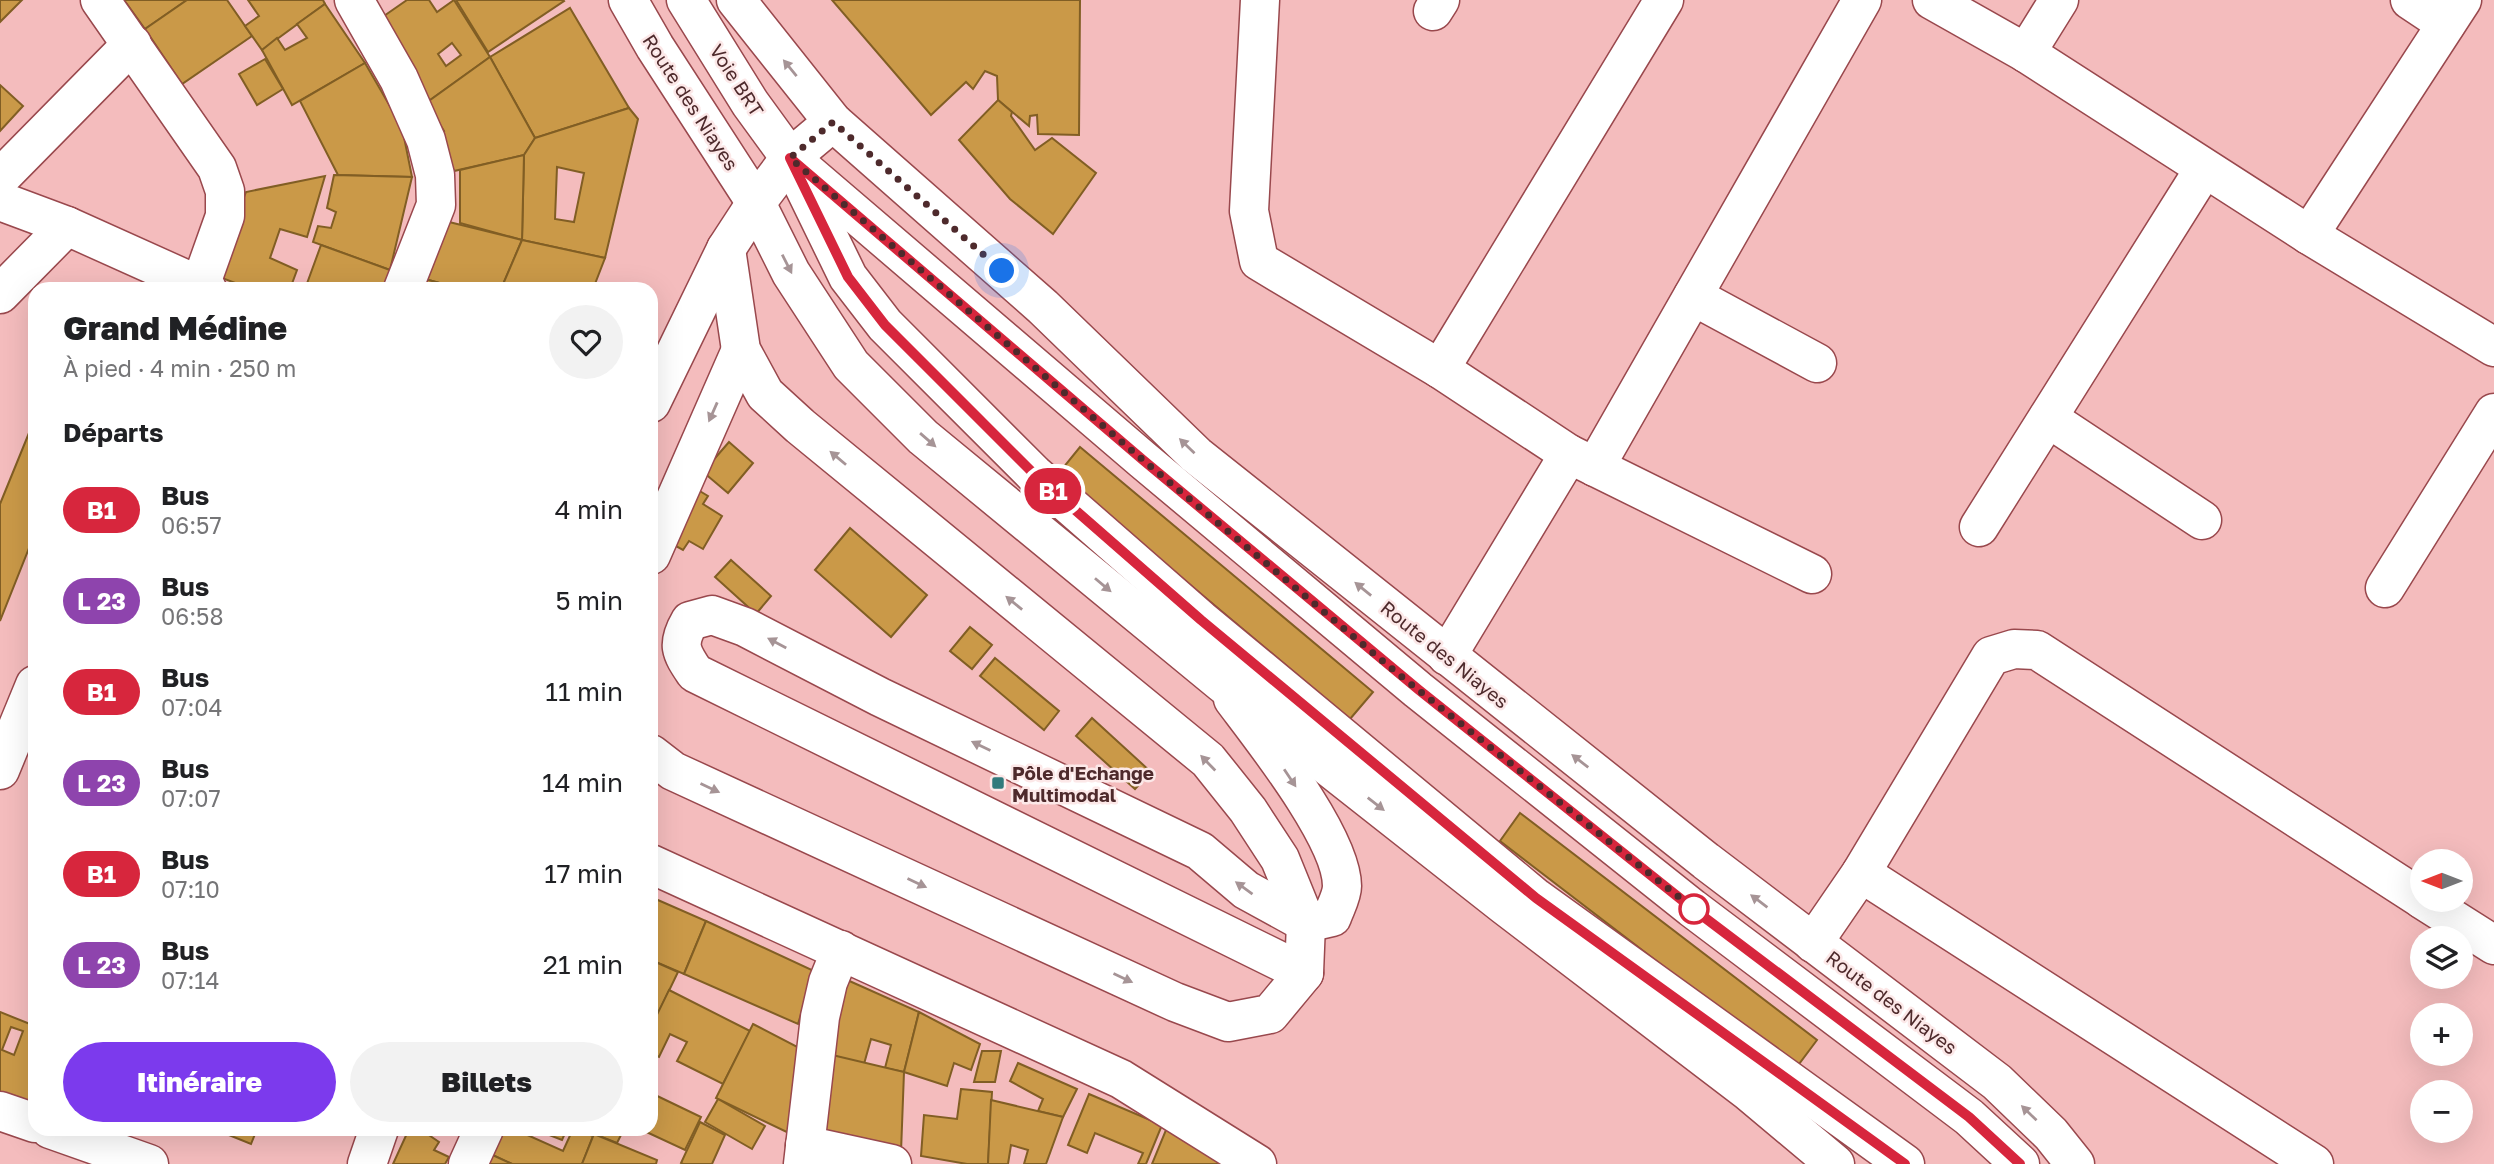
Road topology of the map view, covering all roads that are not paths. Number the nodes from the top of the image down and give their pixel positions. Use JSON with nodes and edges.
{"nodes":[{"id":1,"x":100,"y":0,"type":"edge"},
{"id":2,"x":355,"y":0,"type":"edge"},
{"id":3,"x":628,"y":0,"type":"edge"},
{"id":4,"x":686,"y":0,"type":"edge"},
{"id":5,"x":736,"y":0,"type":"edge"},
{"id":6,"x":1260,"y":0,"type":"edge"},
{"id":7,"x":1664,"y":0,"type":"edge"},
{"id":8,"x":1862,"y":0,"type":"edge"},
{"id":9,"x":2059,"y":0,"type":"edge"},
{"id":10,"x":2410,"y":0,"type":"edge"},
{"id":11,"x":1944,"y":3,"type":"edge"},
{"id":12,"x":2454,"y":12,"type":"edge"},
{"id":13,"x":132,"y":44,"type":"junction"},
{"id":14,"x":2026,"y":53,"type":"junction"},
{"id":15,"x":833,"y":122,"type":"junction"},
{"id":16,"x":790,"y":158,"type":"junction"},
{"id":17,"x":2204,"y":169,"type":"junction"},
{"id":18,"x":0,"y":178,"type":"edge"},
{"id":19,"x":0,"y":201,"type":"edge"},
{"id":20,"x":756,"y":203,"type":"junction"},
{"id":21,"x":67,"y":226,"type":"junction"},
{"id":22,"x":2309,"y":235,"type":"junction"},
{"id":23,"x":726,"y":249,"type":"junction"},
{"id":24,"x":189,"y":282,"type":"edge"},
{"id":25,"x":204,"y":282,"type":"edge"},
{"id":26,"x":406,"y":282,"type":"edge"},
{"id":27,"x":0,"y":294,"type":"edge"},
{"id":28,"x":1693,"y":296,"type":"junction"},
{"id":29,"x":2492,"y":342,"type":"edge"},
{"id":30,"x":741,"y":350,"type":"junction"},
{"id":31,"x":1817,"y":363,"type":"dead end"},
{"id":32,"x":1440,"y":369,"type":"junction"},
{"id":33,"x":658,"y":389,"type":"edge"},
{"id":34,"x":2494,"y":413,"type":"edge"},
{"id":35,"x":2048,"y":418,"type":"junction"},
{"id":36,"x":1582,"y":461,"type":"junction"},
{"id":37,"x":2203,"y":520,"type":"dead end"},
{"id":38,"x":1979,"y":527,"type":"dead end"},
{"id":39,"x":658,"y":539,"type":"edge"},
{"id":40,"x":1812,"y":574,"type":"dead end"},
{"id":41,"x":2385,"y":588,"type":"dead end"},
{"id":42,"x":1447,"y":656,"type":"junction"},
{"id":43,"x":1222,"y":683,"type":"junction"},
{"id":44,"x":28,"y":702,"type":"edge"},
{"id":45,"x":658,"y":759,"type":"edge"},
{"id":46,"x":0,"y":770,"type":"edge"},
{"id":47,"x":658,"y":867,"type":"edge"},
{"id":48,"x":1861,"y":873,"type":"junction"},
{"id":49,"x":2410,"y":891,"type":"edge"},
{"id":50,"x":2442,"y":912,"type":"edge"},
{"id":51,"x":1306,"y":923,"type":"junction"},
{"id":52,"x":1813,"y":943,"type":"junction"},
{"id":53,"x":2494,"y":946,"type":"edge"},
{"id":54,"x":841,"y":950,"type":"junction"},
{"id":55,"x":1304,"y":973,"type":"junction"},
{"id":56,"x":0,"y":1111,"type":"edge"},
{"id":57,"x":28,"y":1120,"type":"edge"},
{"id":58,"x":74,"y":1136,"type":"edge"},
{"id":59,"x":377,"y":1136,"type":"edge"},
{"id":60,"x":481,"y":1136,"type":"edge"},
{"id":61,"x":804,"y":1154,"type":"edge"},
{"id":62,"x":149,"y":1164,"type":"edge"},
{"id":63,"x":367,"y":1164,"type":"edge"},
{"id":64,"x":468,"y":1164,"type":"edge"},
{"id":65,"x":892,"y":1164,"type":"edge"},
{"id":66,"x":1257,"y":1164,"type":"edge"},
{"id":67,"x":1835,"y":1164,"type":"edge"},
{"id":68,"x":1905,"y":1164,"type":"edge"},
{"id":69,"x":2020,"y":1164,"type":"edge"},
{"id":70,"x":2075,"y":1164,"type":"edge"},
{"id":71,"x":2314,"y":1164,"type":"edge"}],
"edges":[{"from":1,"to":13,"type":"street"},
{"from":2,"to":26,"type":"street"},
{"from":3,"to":20,"type":"street","name":"Route des Niayes"},
{"from":4,"to":16,"type":"street","name":"Voie BRT"},
{"from":15,"to":5,"type":"street","name":"Route des Niayes","one_way":true},
{"from":6,"to":32,"type":"street"},
{"from":7,"to":32,"type":"street"},
{"from":8,"to":28,"type":"street"},
{"from":9,"to":14,"type":"street"},
{"from":10,"to":12,"type":"street"},
{"from":11,"to":14,"type":"street"},
{"from":12,"to":22,"type":"street"},
{"from":13,"to":18,"type":"street"},
{"from":13,"to":25,"type":"street"},
{"from":14,"to":17,"type":"street"},
{"from":15,"to":16,"type":"street"},
{"from":42,"to":15,"type":"street","name":"Route des Niayes","one_way":true},
{"from":16,"to":20,"type":"street"},
{"from":16,"to":68,"type":"street","name":"Voie BRT"},
{"from":16,"to":69,"type":"street","name":"Voie BRT"},
{"from":17,"to":22,"type":"street"},
{"from":17,"to":35,"type":"street"},
{"from":19,"to":21,"type":"street"},
{"from":20,"to":23,"type":"street"},
{"from":20,"to":43,"type":"street","name":"Route des Niayes","one_way":true},
{"from":21,"to":24,"type":"street"},
{"from":21,"to":27,"type":"street"},
{"from":22,"to":29,"type":"street"},
{"from":23,"to":30,"type":"street"},
{"from":23,"to":33,"type":"street"},
{"from":28,"to":31,"type":"street"},
{"from":28,"to":36,"type":"street"},
{"from":30,"to":39,"type":"street","one_way":true},
{"from":51,"to":30,"type":"street","one_way":true},
{"from":32,"to":36,"type":"street"},
{"from":34,"to":41,"type":"street"},
{"from":35,"to":37,"type":"street"},
{"from":35,"to":38,"type":"street"},
{"from":36,"to":40,"type":"street"},
{"from":36,"to":42,"type":"street"},
{"from":52,"to":42,"type":"street","name":"Route des Niayes","one_way":true},
{"from":43,"to":51,"type":"street","one_way":true},
{"from":43,"to":67,"type":"street","name":"Route des Niayes","one_way":true},
{"from":44,"to":46,"type":"street"},
{"from":45,"to":55,"type":"street","one_way":true},
{"from":47,"to":54,"type":"street"},
{"from":48,"to":49,"type":"street"},
{"from":48,"to":52,"type":"street"},
{"from":48,"to":71,"type":"street"},
{"from":50,"to":53,"type":"street"},
{"from":51,"to":55,"type":"street"},
{"from":51,"to":55,"type":"street","one_way":true},
{"from":70,"to":52,"type":"street","name":"Route des Niayes","one_way":true},
{"from":54,"to":61,"type":"street"},
{"from":54,"to":66,"type":"street"},
{"from":56,"to":57,"type":"street"},
{"from":58,"to":62,"type":"street"},
{"from":59,"to":63,"type":"street"},
{"from":60,"to":64,"type":"street"},
{"from":61,"to":65,"type":"street"}]}
